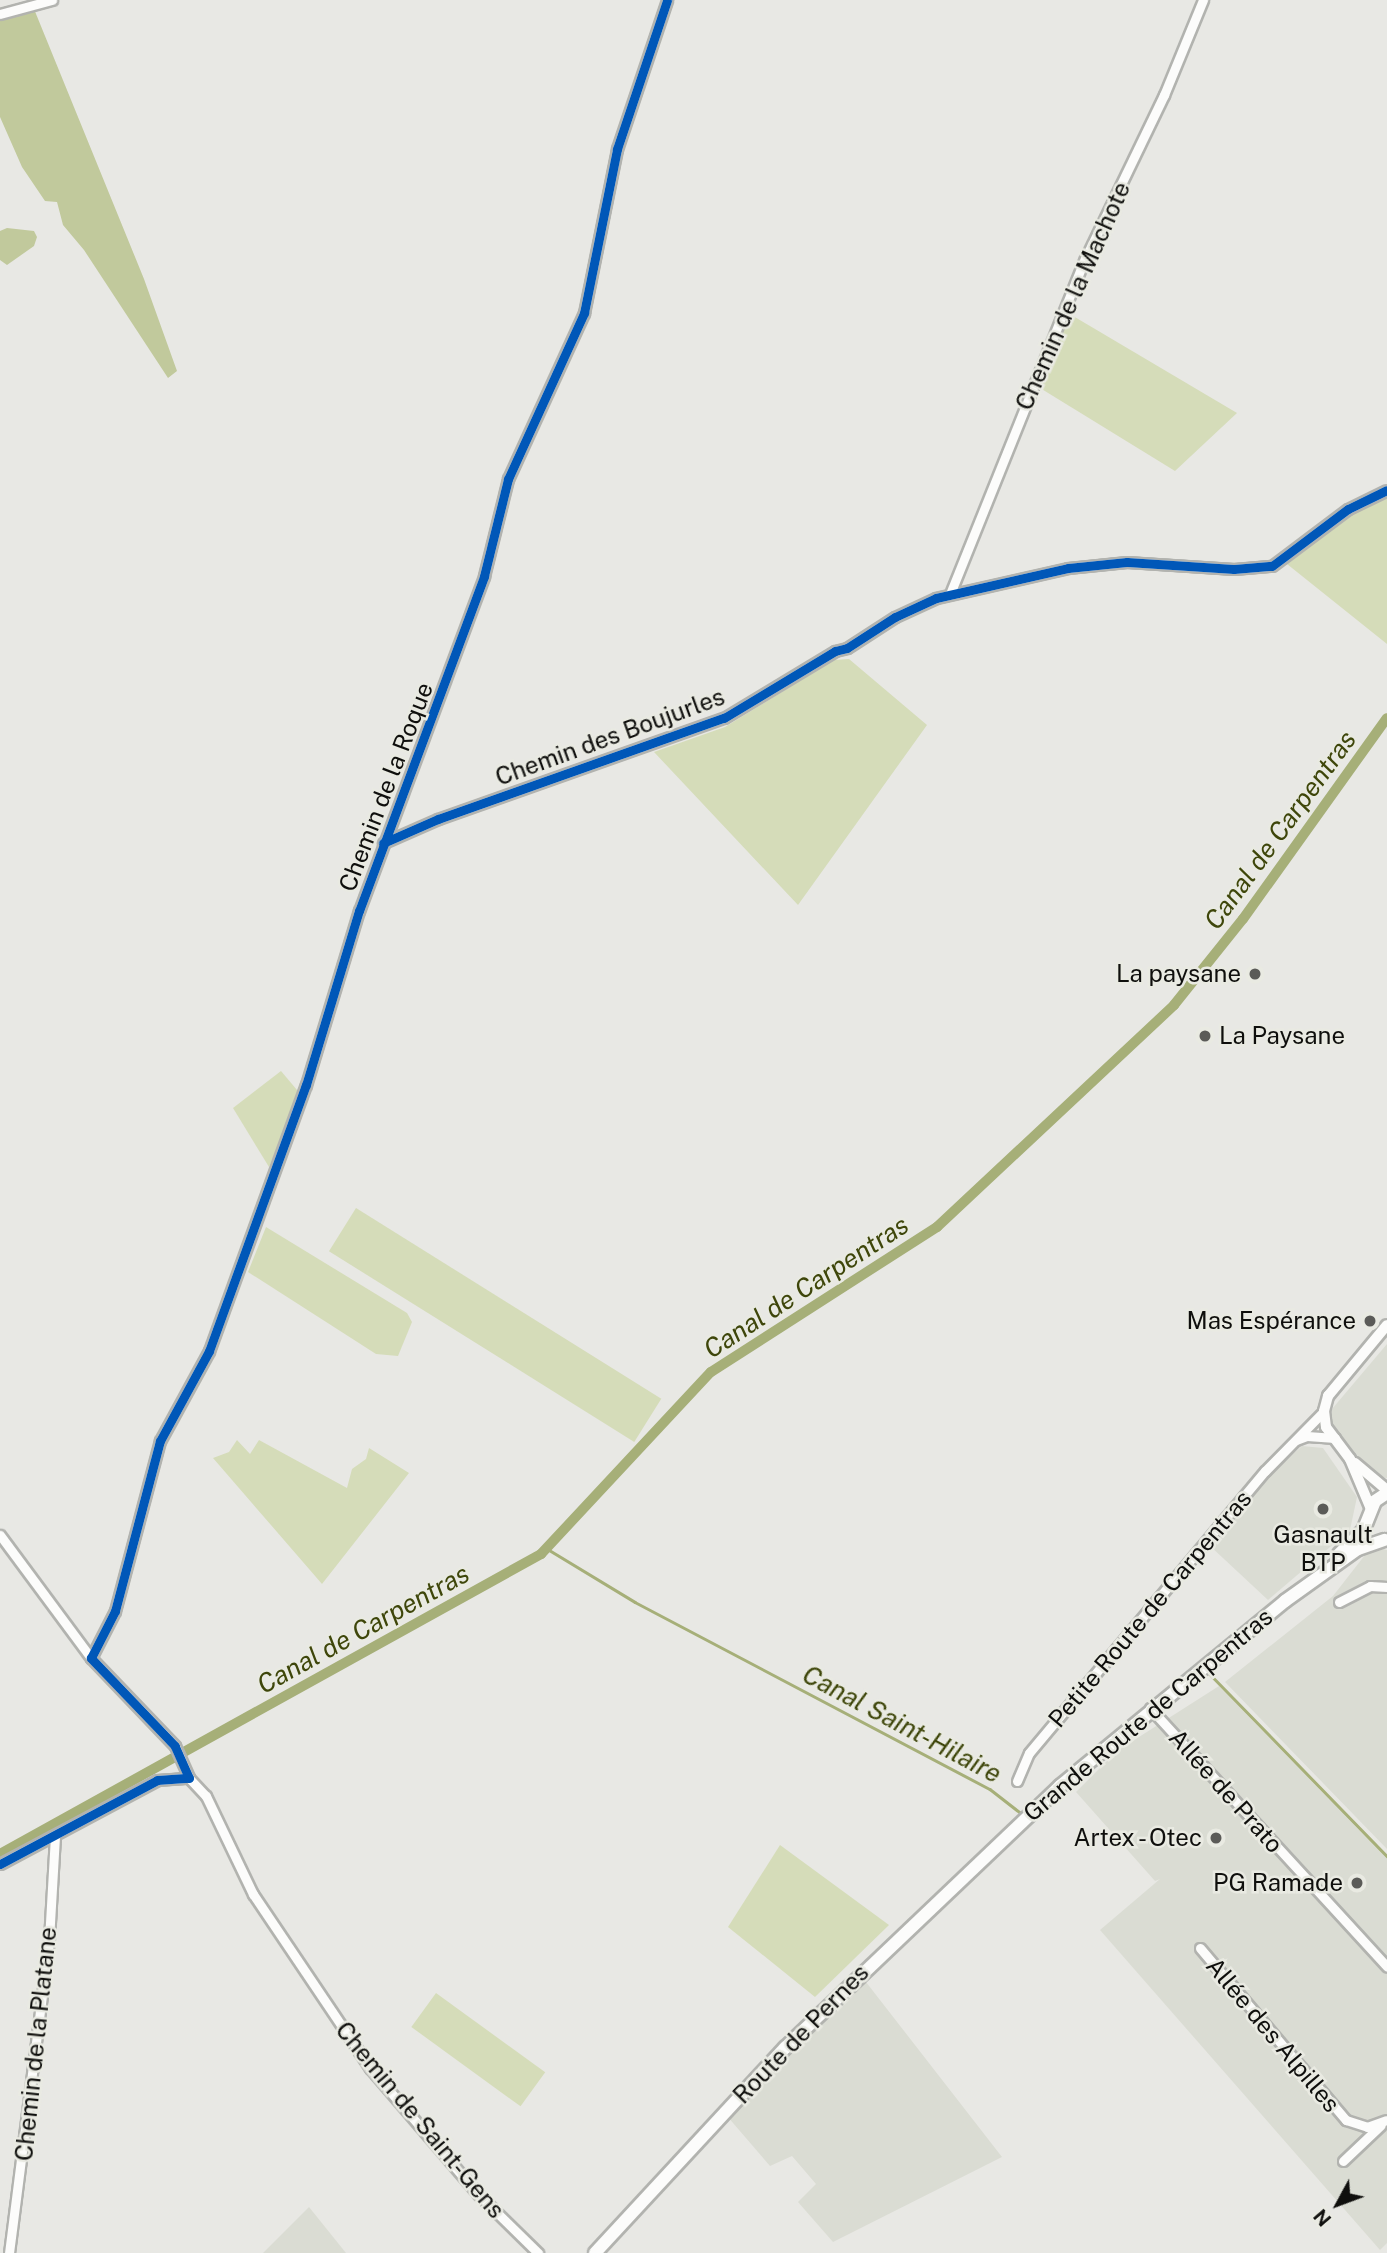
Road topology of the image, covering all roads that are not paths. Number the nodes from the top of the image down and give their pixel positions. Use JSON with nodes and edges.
{"nodes":[{"id":1,"x":52,"y":0,"type":"edge"},
{"id":2,"x":667,"y":0,"type":"edge"},
{"id":3,"x":1203,"y":0,"type":"edge"},
{"id":4,"x":0,"y":14,"type":"edge"},
{"id":5,"x":1387,"y":490,"type":"edge"},
{"id":6,"x":950,"y":594,"type":"junction"},
{"id":7,"x":383,"y":843,"type":"junction"},
{"id":8,"x":1385,"y":1331,"type":"edge"},
{"id":9,"x":1324,"y":1410,"type":"junction"},
{"id":10,"x":1335,"y":1438,"type":"junction"},
{"id":11,"x":1291,"y":1442,"type":"junction"},
{"id":12,"x":1350,"y":1459,"type":"junction"},
{"id":13,"x":1387,"y":1492,"type":"edge"},
{"id":14,"x":1371,"y":1514,"type":"junction"},
{"id":15,"x":0,"y":1535,"type":"edge"},
{"id":16,"x":1385,"y":1540,"type":"edge"},
{"id":17,"x":1387,"y":1587,"type":"edge"},
{"id":18,"x":1285,"y":1601,"type":"junction"},
{"id":19,"x":1339,"y":1602,"type":"dead end"},
{"id":20,"x":91,"y":1658,"type":"junction"},
{"id":21,"x":1150,"y":1708,"type":"junction"},
{"id":22,"x":189,"y":1778,"type":"junction"},
{"id":23,"x":1017,"y":1781,"type":"dead end"},
{"id":24,"x":1012,"y":1829,"type":"joint"},
{"id":25,"x":55,"y":1835,"type":"junction"},
{"id":26,"x":0,"y":1864,"type":"edge"},
{"id":27,"x":1200,"y":1948,"type":"dead end"},
{"id":28,"x":1387,"y":1967,"type":"edge"},
{"id":29,"x":1386,"y":2119,"type":"edge"},
{"id":30,"x":1343,"y":2161,"type":"dead end"},
{"id":31,"x":598,"y":2251,"type":"edge"},
{"id":32,"x":9,"y":2253,"type":"edge"},
{"id":33,"x":538,"y":2253,"type":"edge"}],
"edges":[{"from":1,"to":4,"type":"street"},
{"from":2,"to":7,"type":"street","name":"Chemin de la Roque"},
{"from":3,"to":6,"type":"street","name":"Chemin de la Machote"},
{"from":5,"to":6,"type":"street","name":"Chemin des Boujurles"},
{"from":6,"to":7,"type":"street","name":"Chemin des Boujurles"},
{"from":7,"to":20,"type":"street","name":"Chemin de la Roque"},
{"from":8,"to":9,"type":"street","name":"Petite Route de Carpentras"},
{"from":9,"to":10,"type":"street"},
{"from":9,"to":11,"type":"street","name":"Petite Route de Carpentras"},
{"from":10,"to":11,"type":"street"},
{"from":10,"to":12,"type":"street"},
{"from":11,"to":23,"type":"street","name":"Petite Route de Carpentras"},
{"from":12,"to":13,"type":"street"},
{"from":12,"to":14,"type":"street"},
{"from":13,"to":14,"type":"main road","name":"Grande Route de Carpentras"},
{"from":14,"to":16,"type":"main road","name":"Grande Route de Carpentras"},
{"from":14,"to":18,"type":"main road","name":"Grande Route de Carpentras"},
{"from":15,"to":20,"type":"street","name":"Chemin de Saint-Gens"},
{"from":16,"to":18,"type":"main road","name":"Grande Route de Carpentras"},
{"from":17,"to":19,"type":"street"},
{"from":18,"to":21,"type":"main road","name":"Grande Route de Carpentras"},
{"from":20,"to":22,"type":"street","name":"Chemin de Saint-Gens"},
{"from":21,"to":24,"type":"main road","name":"Grande Route de Carpentras"},
{"from":21,"to":28,"type":"street","name":"Allée de Prato"},
{"from":22,"to":25,"type":"street"},
{"from":22,"to":33,"type":"street","name":"Chemin de Saint-Gens"},
{"from":24,"to":31,"type":"main road","name":"Route de Pernes"},
{"from":25,"to":26,"type":"street"},
{"from":25,"to":32,"type":"street","name":"Chemin de la Platane"},
{"from":27,"to":29,"type":"street","name":"Allée des Alpilles"},
{"from":29,"to":30,"type":"street"}]}
